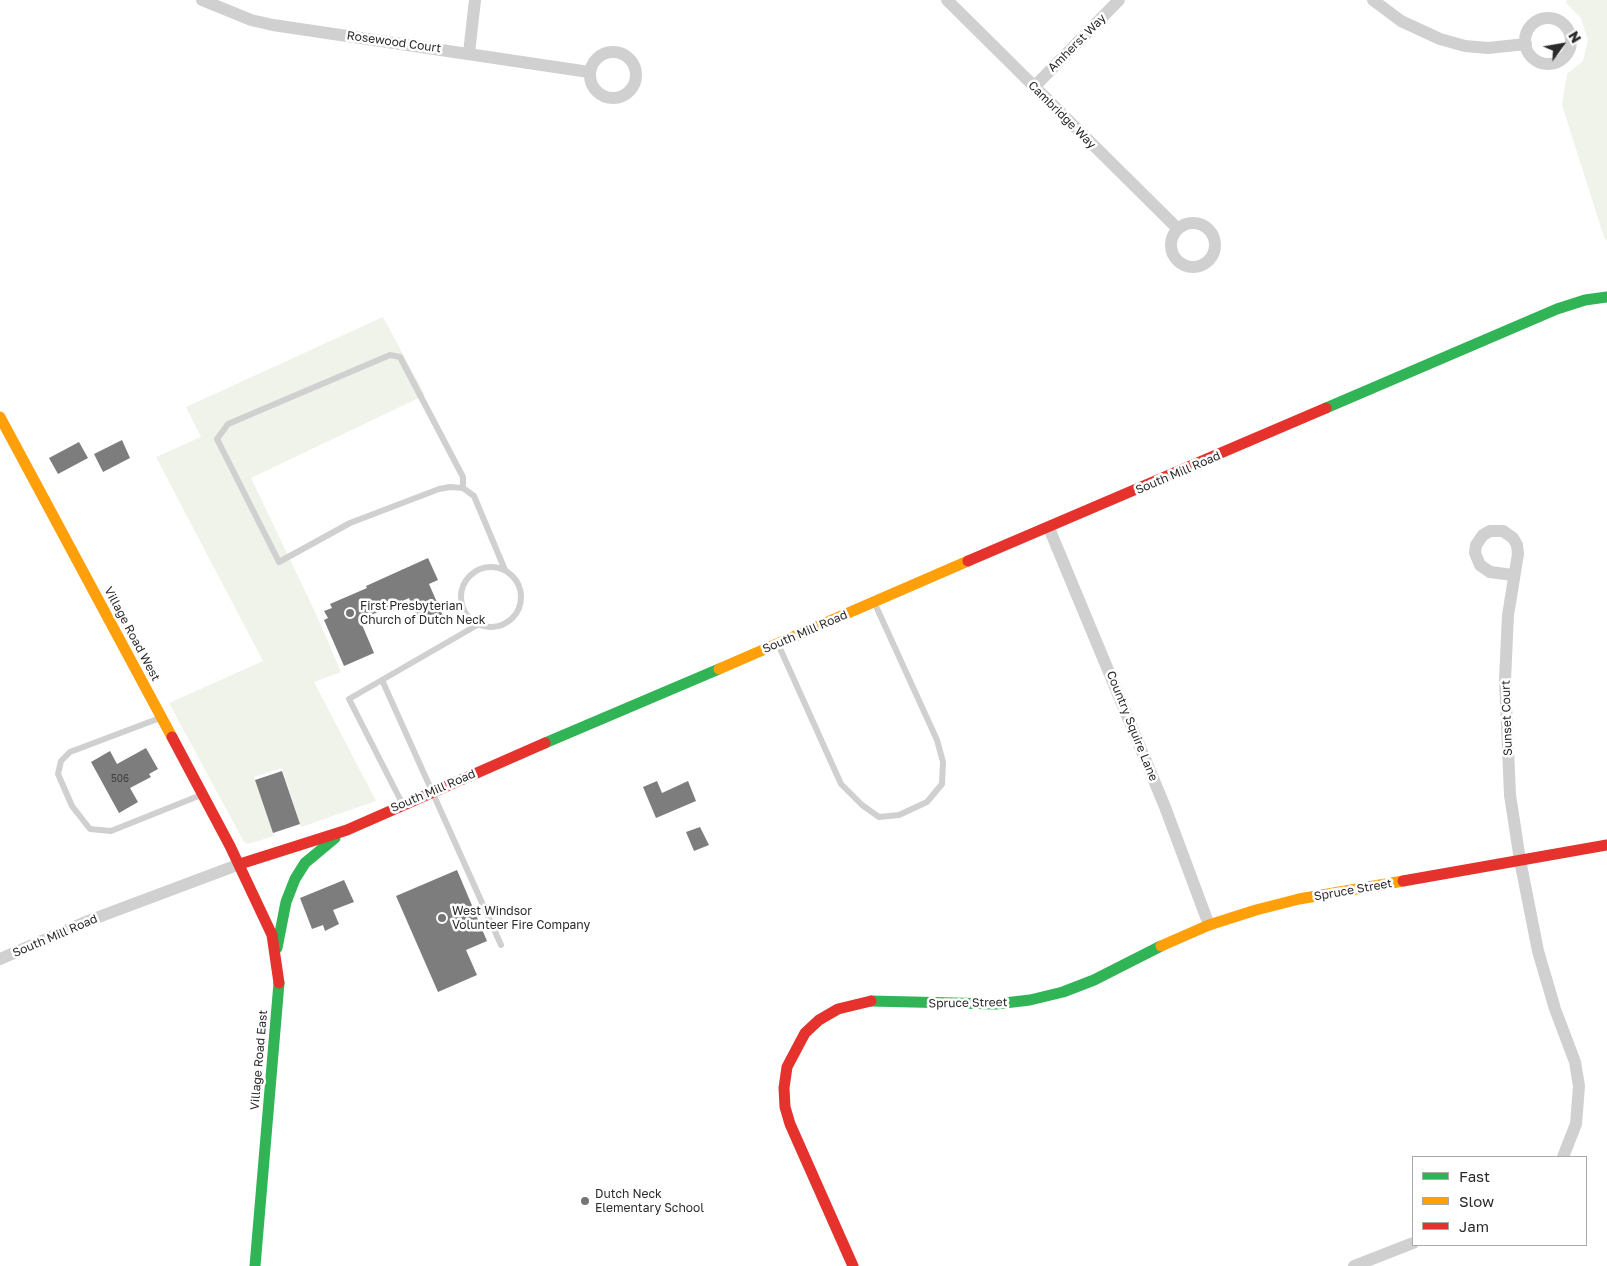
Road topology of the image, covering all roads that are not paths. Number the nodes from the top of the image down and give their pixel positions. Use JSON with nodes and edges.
{"nodes":[{"id":1,"x":202,"y":0,"type":"edge"},
{"id":2,"x":474,"y":0,"type":"edge"},
{"id":3,"x":947,"y":0,"type":"edge"},
{"id":4,"x":1119,"y":0,"type":"edge"},
{"id":5,"x":1373,"y":0,"type":"edge"},
{"id":6,"x":1526,"y":44,"type":"dead end"},
{"id":7,"x":469,"y":53,"type":"junction"},
{"id":8,"x":589,"y":72,"type":"dead end"},
{"id":9,"x":1034,"y":86,"type":"junction"},
{"id":10,"x":1178,"y":229,"type":"dead end"},
{"id":11,"x":1607,"y":297,"type":"edge"},
{"id":12,"x":0,"y":417,"type":"edge"},
{"id":13,"x":463,"y":488,"type":"junction"},
{"id":14,"x":1049,"y":528,"type":"junction"},
{"id":15,"x":505,"y":570,"type":"junction"},
{"id":16,"x":1513,"y":575,"type":"dead end"},
{"id":17,"x":874,"y":603,"type":"junction"},
{"id":18,"x":479,"y":624,"type":"junction"},
{"id":19,"x":778,"y":644,"type":"junction"},
{"id":20,"x":382,"y":680,"type":"junction"},
{"id":21,"x":161,"y":717,"type":"junction"},
{"id":22,"x":433,"y":791,"type":"junction"},
{"id":23,"x":202,"y":794,"type":"junction"},
{"id":24,"x":403,"y":804,"type":"junction"},
{"id":25,"x":346,"y":830,"type":"junction"},
{"id":26,"x":1607,"y":845,"type":"edge"},
{"id":27,"x":1520,"y":860,"type":"junction"},
{"id":28,"x":240,"y":864,"type":"junction"},
{"id":29,"x":1209,"y":925,"type":"junction"},
{"id":30,"x":501,"y":945,"type":"dead end"},
{"id":31,"x":276,"y":951,"type":"junction"},
{"id":32,"x":0,"y":960,"type":"edge"},
{"id":33,"x":1562,"y":1156,"type":"edge"},
{"id":34,"x":1412,"y":1243,"type":"edge"},
{"id":35,"x":255,"y":1266,"type":"edge"},
{"id":36,"x":853,"y":1266,"type":"edge"},
{"id":37,"x":1354,"y":1266,"type":"edge"}],
"edges":[{"from":1,"to":7,"type":"street","name":"Rosewood Court"},
{"from":2,"to":7,"type":"street"},
{"from":3,"to":9,"type":"street","name":"Cambridge Way"},
{"from":4,"to":9,"type":"street","name":"Amherst Way"},
{"from":5,"to":6,"type":"street"},
{"from":7,"to":8,"type":"street","name":"Rosewood Court"},
{"from":9,"to":10,"type":"street","name":"Cambridge Way"},
{"from":11,"to":14,"type":"street","name":"South Mill Road"},
{"from":12,"to":21,"type":"street","name":"Village Road West"},
{"from":13,"to":13,"type":"lane"},
{"from":13,"to":15,"type":"lane"},
{"from":14,"to":17,"type":"street","name":"South Mill Road"},
{"from":14,"to":29,"type":"street","name":"Country Squire Lane"},
{"from":15,"to":18,"type":"lane"},
{"from":15,"to":18,"type":"lane"},
{"from":16,"to":27,"type":"street","name":"Sunset Court"},
{"from":17,"to":19,"type":"street","name":"South Mill Road"},
{"from":17,"to":19,"type":"lane"},
{"from":18,"to":20,"type":"lane"},
{"from":19,"to":22,"type":"street","name":"South Mill Road"},
{"from":20,"to":22,"type":"lane"},
{"from":20,"to":24,"type":"lane"},
{"from":21,"to":23,"type":"street","name":"Village Road West"},
{"from":21,"to":23,"type":"lane"},
{"from":22,"to":24,"type":"street","name":"South Mill Road"},
{"from":22,"to":30,"type":"lane"},
{"from":23,"to":28,"type":"street","name":"Village Road West"},
{"from":24,"to":25,"type":"street","name":"South Mill Road"},
{"from":25,"to":28,"type":"street","name":"South Mill Road"},
{"from":25,"to":31,"type":"street"},
{"from":26,"to":27,"type":"street","name":"Spruce Street"},
{"from":27,"to":29,"type":"street","name":"Spruce Street"},
{"from":27,"to":33,"type":"street"},
{"from":28,"to":31,"type":"street","name":"Village Road East"},
{"from":28,"to":32,"type":"street","name":"South Mill Road"},
{"from":29,"to":36,"type":"street","name":"Spruce Street"},
{"from":31,"to":35,"type":"street","name":"Village Road East"},
{"from":34,"to":37,"type":"street"}]}
